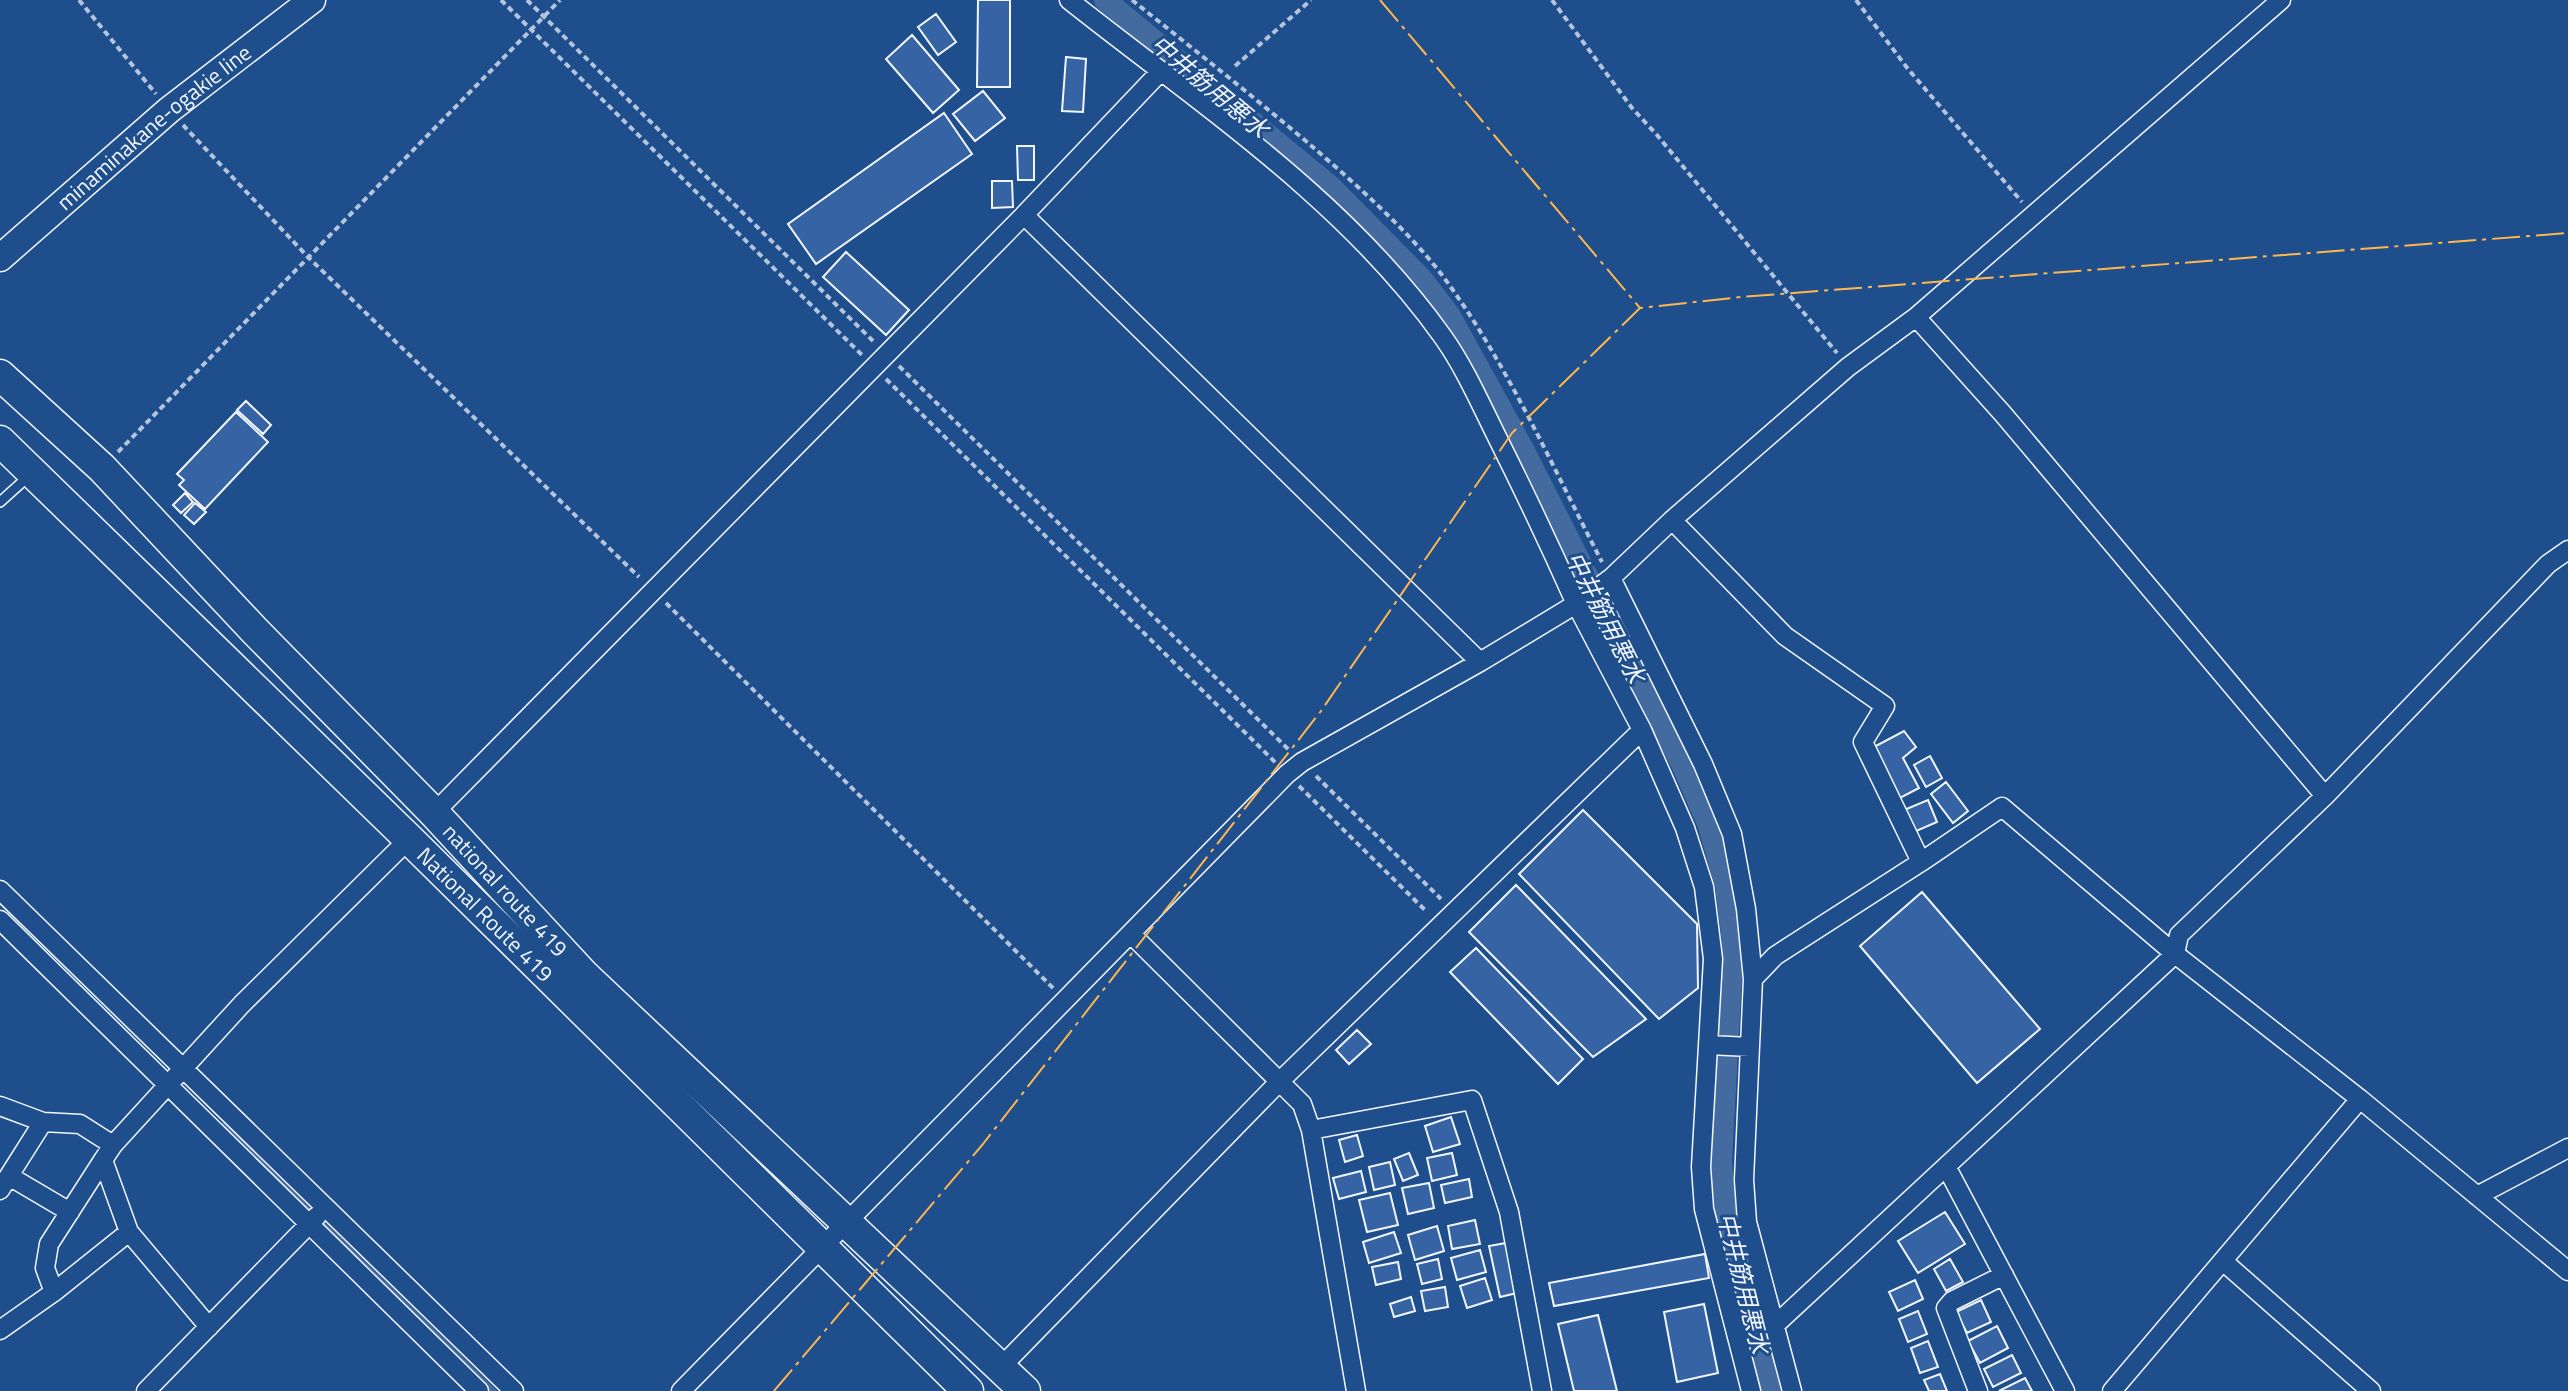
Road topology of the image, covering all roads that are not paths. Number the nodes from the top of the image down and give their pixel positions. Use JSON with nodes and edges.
{"nodes":[{"id":1,"x":312,"y":0,"type":"edge"},
{"id":2,"x":1069,"y":0,"type":"edge"},
{"id":3,"x":2281,"y":0,"type":"edge"},
{"id":4,"x":1160,"y":72,"type":"junction"},
{"id":5,"x":1024,"y":215,"type":"junction"},
{"id":6,"x":0,"y":258,"type":"edge"},
{"id":7,"x":1916,"y":317,"type":"junction"},
{"id":8,"x":0,"y":375,"type":"edge"},
{"id":9,"x":0,"y":441,"type":"edge"},
{"id":10,"x":34,"y":472,"type":"junction"},
{"id":11,"x":0,"y":502,"type":"edge"},
{"id":12,"x":1672,"y":520,"type":"junction"},
{"id":13,"x":2568,"y":550,"type":"edge"},
{"id":14,"x":1611,"y":578,"type":"junction"},
{"id":15,"x":1576,"y":604,"type":"junction"},
{"id":16,"x":1480,"y":662,"type":"junction"},
{"id":17,"x":1642,"y":730,"type":"junction"},
{"id":18,"x":2325,"y":796,"type":"junction"},
{"id":19,"x":434,"y":813,"type":"junction"},
{"id":20,"x":409,"y":839,"type":"junction"},
{"id":21,"x":1921,"y":862,"type":"junction"},
{"id":22,"x":0,"y":890,"type":"edge"},
{"id":23,"x":0,"y":920,"type":"edge"},
{"id":24,"x":1131,"y":934,"type":"junction"},
{"id":25,"x":2175,"y":954,"type":"junction"},
{"id":26,"x":1753,"y":979,"type":"junction"},
{"id":27,"x":1708,"y":1045,"type":"junction"},
{"id":28,"x":1750,"y":1047,"type":"junction"},
{"id":29,"x":176,"y":1078,"type":"junction"},
{"id":30,"x":1280,"y":1081,"type":"junction"},
{"id":31,"x":2360,"y":1099,"type":"junction"},
{"id":32,"x":0,"y":1106,"type":"edge"},
{"id":33,"x":43,"y":1122,"type":"junction"},
{"id":34,"x":1311,"y":1130,"type":"junction"},
{"id":35,"x":2568,"y":1148,"type":"edge"},
{"id":36,"x":108,"y":1152,"type":"junction"},
{"id":37,"x":1947,"y":1168,"type":"junction"},
{"id":38,"x":4,"y":1183,"type":"edge"},
{"id":39,"x":2477,"y":1196,"type":"junction"},
{"id":40,"x":325,"y":1208,"type":"junction"},
{"id":41,"x":70,"y":1212,"type":"junction"},
{"id":42,"x":844,"y":1223,"type":"junction"},
{"id":43,"x":308,"y":1224,"type":"junction"},
{"id":44,"x":129,"y":1232,"type":"junction"},
{"id":45,"x":822,"y":1248,"type":"junction"},
{"id":46,"x":2224,"y":1262,"type":"junction"},
{"id":47,"x":2568,"y":1271,"type":"edge"},
{"id":48,"x":2004,"y":1275,"type":"junction"},
{"id":49,"x":54,"y":1292,"type":"junction"},
{"id":50,"x":1775,"y":1325,"type":"junction"},
{"id":51,"x":209,"y":1327,"type":"junction"},
{"id":52,"x":0,"y":1330,"type":"edge"},
{"id":53,"x":1001,"y":1367,"type":"junction"},
{"id":54,"x":146,"y":1391,"type":"edge"},
{"id":55,"x":479,"y":1391,"type":"edge"},
{"id":56,"x":514,"y":1391,"type":"edge"},
{"id":57,"x":681,"y":1391,"type":"edge"},
{"id":58,"x":968,"y":1391,"type":"edge"},
{"id":59,"x":1025,"y":1391,"type":"edge"},
{"id":60,"x":1356,"y":1391,"type":"edge"},
{"id":61,"x":1542,"y":1391,"type":"edge"},
{"id":62,"x":1751,"y":1391,"type":"edge"},
{"id":63,"x":1792,"y":1391,"type":"edge"},
{"id":64,"x":1978,"y":1391,"type":"edge"},
{"id":65,"x":2065,"y":1391,"type":"edge"},
{"id":66,"x":2112,"y":1391,"type":"edge"},
{"id":67,"x":2371,"y":1391,"type":"edge"}],
"edges":[{"from":1,"to":6,"type":"main road","name":"minaminakane-ogakie line"},
{"from":2,"to":4,"type":"street"},
{"from":3,"to":7,"type":"street"},
{"from":4,"to":5,"type":"street"},
{"from":4,"to":15,"type":"street"},
{"from":5,"to":16,"type":"street"},
{"from":5,"to":19,"type":"street"},
{"from":7,"to":12,"type":"street"},
{"from":7,"to":18,"type":"street"},
{"from":8,"to":19,"type":"highway","name":"national route 419"},
{"from":9,"to":10,"type":"highway","name":"National Route 419"},
{"from":10,"to":11,"type":"lane"},
{"from":10,"to":20,"type":"highway","name":"National Route 419"},
{"from":12,"to":14,"type":"street"},
{"from":12,"to":21,"type":"street"},
{"from":13,"to":18,"type":"street"},
{"from":14,"to":15,"type":"street"},
{"from":14,"to":26,"type":"street"},
{"from":15,"to":16,"type":"street"},
{"from":15,"to":17,"type":"street"},
{"from":16,"to":24,"type":"street"},
{"from":17,"to":27,"type":"street"},
{"from":17,"to":30,"type":"street"},
{"from":18,"to":25,"type":"street"},
{"from":19,"to":42,"type":"highway","name":"national route 419"},
{"from":20,"to":29,"type":"street"},
{"from":20,"to":45,"type":"highway","name":"National Route 419"},
{"from":21,"to":25,"type":"street"},
{"from":21,"to":26,"type":"street"},
{"from":22,"to":29,"type":"street"},
{"from":23,"to":29,"type":"street"},
{"from":24,"to":30,"type":"street"},
{"from":24,"to":42,"type":"street"},
{"from":25,"to":31,"type":"street"},
{"from":25,"to":37,"type":"street"},
{"from":26,"to":28,"type":"street"},
{"from":27,"to":28,"type":"street"},
{"from":27,"to":62,"type":"street"},
{"from":28,"to":50,"type":"street"},
{"from":29,"to":36,"type":"street"},
{"from":29,"to":40,"type":"street"},
{"from":29,"to":43,"type":"street"},
{"from":30,"to":34,"type":"street"},
{"from":30,"to":53,"type":"street"},
{"from":31,"to":39,"type":"street"},
{"from":31,"to":46,"type":"street"},
{"from":32,"to":33,"type":"street"},
{"from":33,"to":36,"type":"street"},
{"from":33,"to":38,"type":"street"},
{"from":34,"to":60,"type":"street"},
{"from":34,"to":61,"type":"street"},
{"from":35,"to":39,"type":"street"},
{"from":36,"to":41,"type":"street"},
{"from":36,"to":44,"type":"street"},
{"from":37,"to":48,"type":"street"},
{"from":37,"to":50,"type":"street"},
{"from":38,"to":41,"type":"street"},
{"from":39,"to":47,"type":"street"},
{"from":40,"to":43,"type":"street"},
{"from":40,"to":56,"type":"street"},
{"from":41,"to":49,"type":"street"},
{"from":42,"to":45,"type":"street"},
{"from":42,"to":53,"type":"highway","name":"national route 419"},
{"from":43,"to":51,"type":"street"},
{"from":43,"to":55,"type":"street"},
{"from":44,"to":49,"type":"street"},
{"from":44,"to":51,"type":"street"},
{"from":45,"to":57,"type":"street"},
{"from":45,"to":58,"type":"highway","name":"National Route 419"},
{"from":46,"to":66,"type":"street"},
{"from":46,"to":67,"type":"street"},
{"from":48,"to":64,"type":"street"},
{"from":48,"to":65,"type":"street"},
{"from":49,"to":52,"type":"street"},
{"from":50,"to":63,"type":"street"},
{"from":51,"to":54,"type":"street"},
{"from":53,"to":59,"type":"highway","name":"national route 419"}]}
